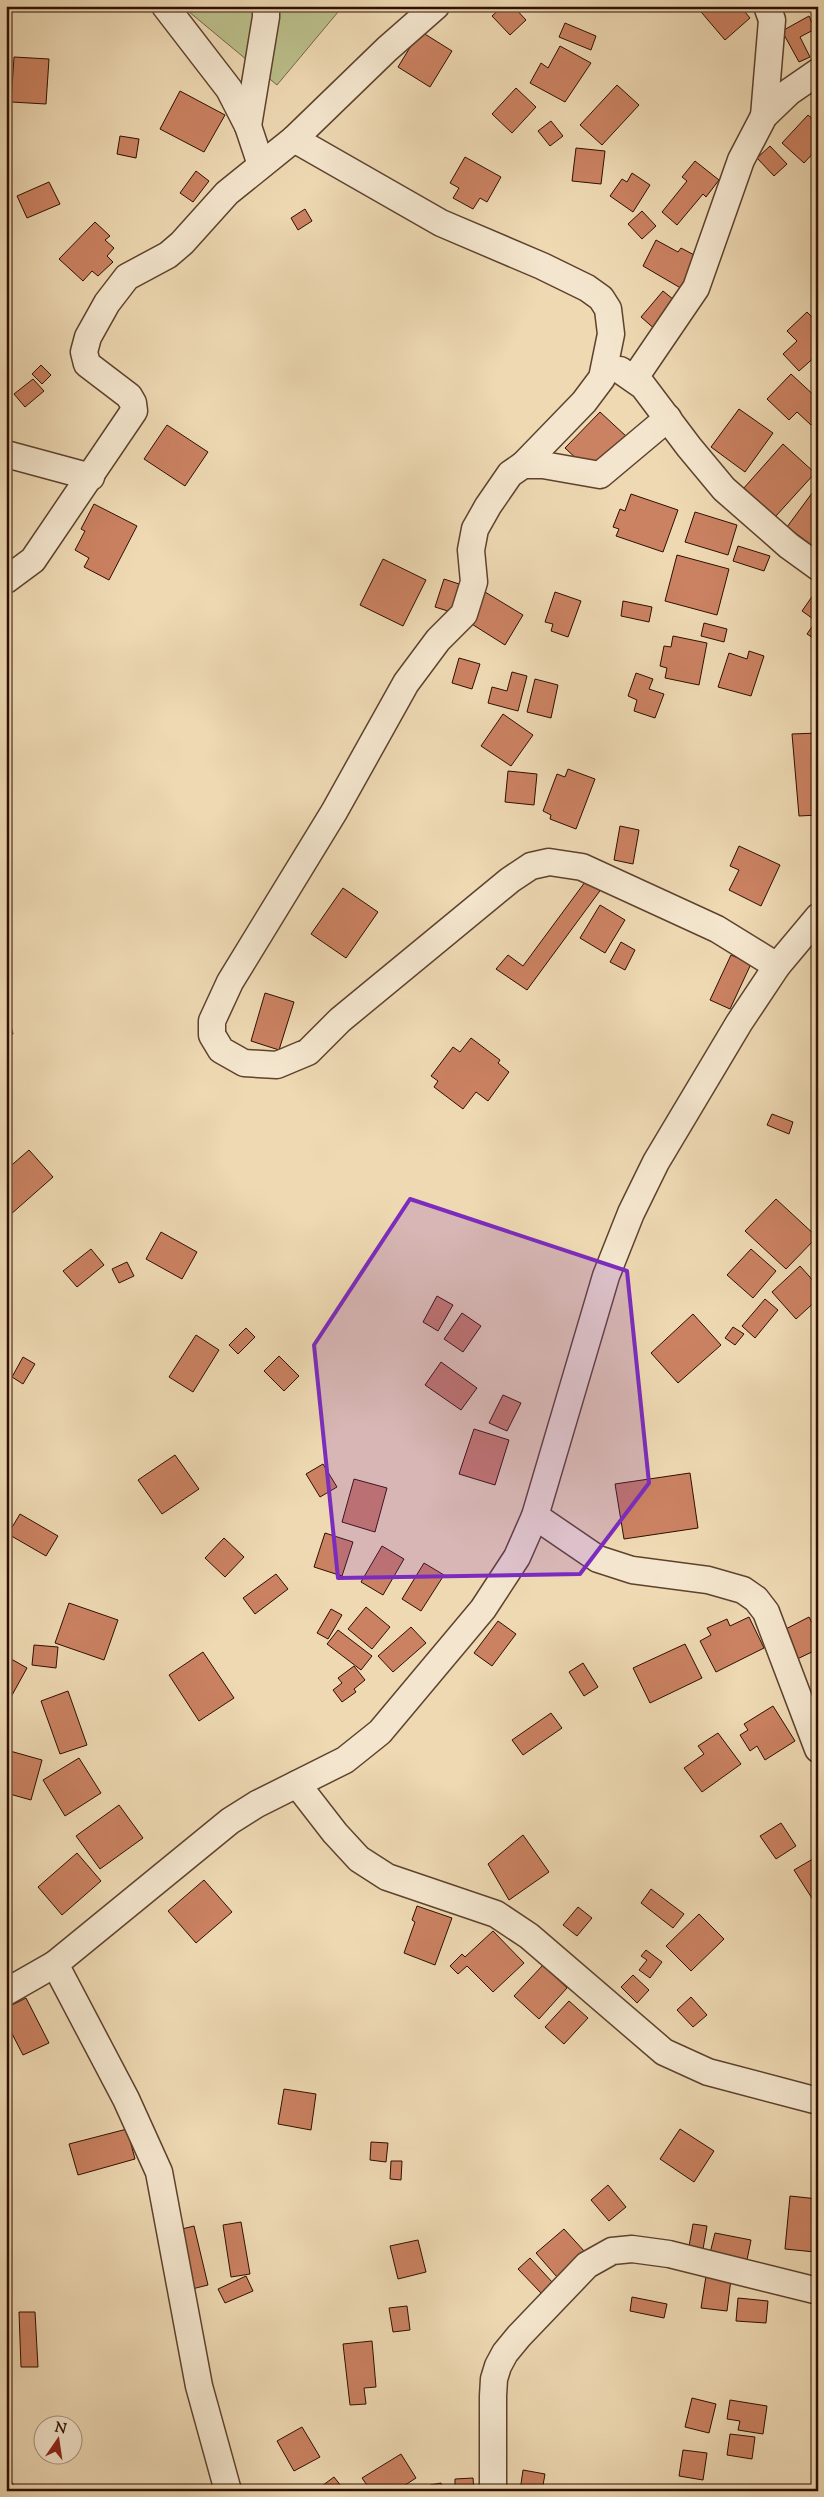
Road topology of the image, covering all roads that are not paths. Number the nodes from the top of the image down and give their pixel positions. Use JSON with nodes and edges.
{"nodes":[{"id":1,"x":166,"y":6,"type":"edge"},
{"id":2,"x":266,"y":6,"type":"edge"},
{"id":3,"x":436,"y":6,"type":"edge"},
{"id":4,"x":767,"y":6,"type":"edge"},
{"id":5,"x":818,"y":72,"type":"edge"},
{"id":6,"x":764,"y":116,"type":"junction"},
{"id":7,"x":248,"y":126,"type":"junction"},
{"id":8,"x":294,"y":138,"type":"junction"},
{"id":9,"x":261,"y":165,"type":"junction"},
{"id":10,"x":607,"y":362,"type":"junction"},
{"id":11,"x":634,"y":379,"type":"junction"},
{"id":12,"x":668,"y":418,"type":"junction"},
{"id":13,"x":6,"y":454,"type":"edge"},
{"id":14,"x":523,"y":465,"type":"junction"},
{"id":15,"x":91,"y":478,"type":"junction"},
{"id":16,"x":818,"y":567,"type":"edge"},
{"id":17,"x":6,"y":580,"type":"edge"},
{"id":18,"x":818,"y":917,"type":"edge"},
{"id":19,"x":777,"y":966,"type":"junction"},
{"id":20,"x":535,"y":1516,"type":"junction"},
{"id":21,"x":818,"y":1750,"type":"edge"},
{"id":22,"x":297,"y":1784,"type":"junction"},
{"id":23,"x":55,"y":1964,"type":"junction"},
{"id":24,"x":11,"y":1983,"type":"edge"},
{"id":25,"x":818,"y":2101,"type":"edge"},
{"id":26,"x":818,"y":2291,"type":"edge"},
{"id":27,"x":228,"y":2491,"type":"edge"},
{"id":28,"x":493,"y":2491,"type":"edge"}],
"edges":[{"from":1,"to":7,"type":"street"},
{"from":2,"to":7,"type":"street"},
{"from":3,"to":8,"type":"street"},
{"from":4,"to":6,"type":"street"},
{"from":5,"to":6,"type":"street"},
{"from":6,"to":11,"type":"street"},
{"from":7,"to":9,"type":"street"},
{"from":8,"to":9,"type":"street"},
{"from":8,"to":10,"type":"street"},
{"from":9,"to":15,"type":"street"},
{"from":10,"to":11,"type":"street"},
{"from":10,"to":14,"type":"street"},
{"from":11,"to":12,"type":"street"},
{"from":12,"to":14,"type":"street"},
{"from":12,"to":16,"type":"street"},
{"from":13,"to":15,"type":"street"},
{"from":14,"to":19,"type":"street"},
{"from":15,"to":17,"type":"street"},
{"from":18,"to":19,"type":"street"},
{"from":19,"to":20,"type":"street"},
{"from":20,"to":21,"type":"street"},
{"from":20,"to":22,"type":"street"},
{"from":22,"to":23,"type":"street"},
{"from":22,"to":25,"type":"street"},
{"from":23,"to":24,"type":"street"},
{"from":23,"to":27,"type":"street"},
{"from":26,"to":28,"type":"street"}]}
